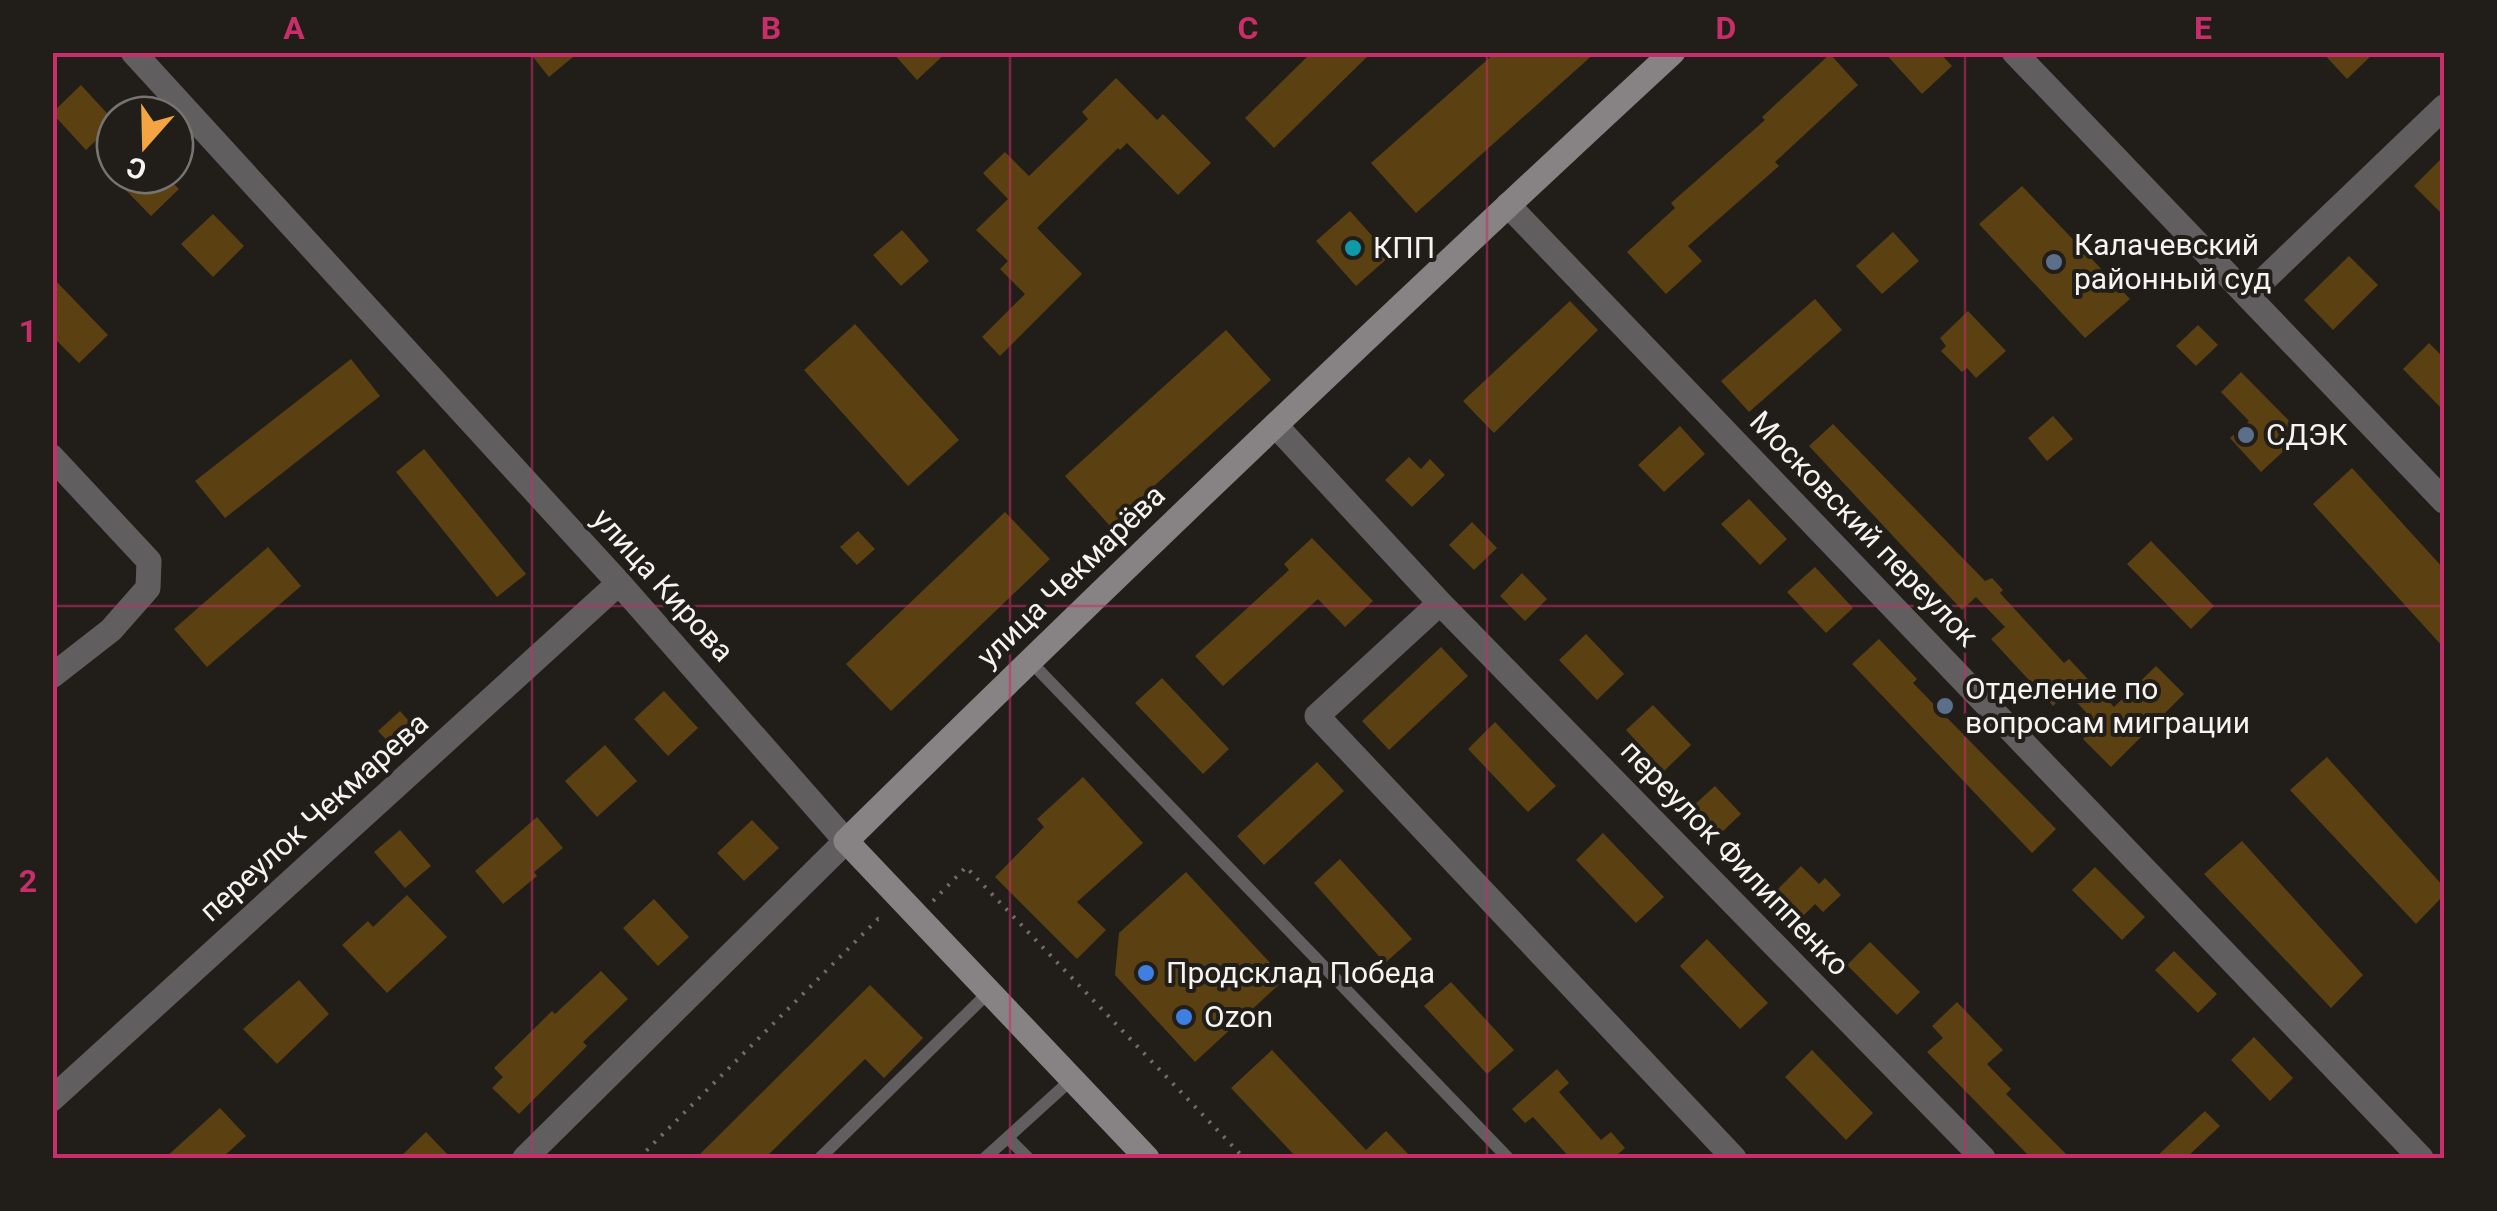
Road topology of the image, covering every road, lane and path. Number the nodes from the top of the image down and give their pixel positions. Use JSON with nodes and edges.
{"nodes":[{"id":1,"x":134,"y":52,"type":"edge"},
{"id":2,"x":1673,"y":52,"type":"edge"},
{"id":3,"x":2014,"y":52,"type":"edge"},
{"id":4,"x":2444,"y":107,"type":"edge"},
{"id":5,"x":1508,"y":205,"type":"junction"},
{"id":6,"x":2248,"y":295,"type":"junction"},
{"id":7,"x":1277,"y":426,"type":"junction"},
{"id":8,"x":52,"y":457,"type":"edge"},
{"id":9,"x":2444,"y":500,"type":"edge"},
{"id":10,"x":619,"y":583,"type":"junction"},
{"id":11,"x":1440,"y":603,"type":"junction"},
{"id":12,"x":1029,"y":660,"type":"junction"},
{"id":13,"x":52,"y":676,"type":"edge"},
{"id":14,"x":846,"y":841,"type":"junction"},
{"id":15,"x":989,"y":992,"type":"junction"},
{"id":16,"x":1072,"y":1079,"type":"junction"},
{"id":17,"x":52,"y":1099,"type":"edge"},
{"id":18,"x":1008,"y":1138,"type":"junction"},
{"id":19,"x":525,"y":1158,"type":"edge"},
{"id":20,"x":820,"y":1158,"type":"edge"},
{"id":21,"x":985,"y":1158,"type":"edge"},
{"id":22,"x":1028,"y":1158,"type":"edge"},
{"id":23,"x":1148,"y":1158,"type":"edge"},
{"id":24,"x":1508,"y":1158,"type":"edge"},
{"id":25,"x":1734,"y":1158,"type":"edge"},
{"id":26,"x":1983,"y":1158,"type":"edge"},
{"id":27,"x":2422,"y":1158,"type":"edge"}],
"edges":[{"from":1,"to":10,"type":"street","name":"улица Кирова"},
{"from":2,"to":5,"type":"street","name":"улица Чекмарёва"},
{"from":3,"to":6,"type":"street"},
{"from":4,"to":6,"type":"street"},
{"from":5,"to":7,"type":"street","name":"улица Чекмарёва"},
{"from":5,"to":27,"type":"street","name":"Московский переулок"},
{"from":6,"to":9,"type":"street"},
{"from":7,"to":11,"type":"street","name":"переулок Филиппенко"},
{"from":7,"to":12,"type":"street","name":"улица Чекмарёва"},
{"from":8,"to":13,"type":"street"},
{"from":10,"to":14,"type":"street","name":"улица Кирова"},
{"from":10,"to":17,"type":"street","name":"переулок Чекмарева"},
{"from":11,"to":25,"type":"street"},
{"from":11,"to":26,"type":"street","name":"переулок Филиппенко"},
{"from":12,"to":14,"type":"street","name":"улица Чекмарёва"},
{"from":12,"to":24,"type":"lane"},
{"from":14,"to":15,"type":"street","name":"улица Кирова"},
{"from":14,"to":19,"type":"street","name":"улица Чекмарёва"},
{"from":15,"to":16,"type":"street","name":"улица Кирова"},
{"from":15,"to":20,"type":"lane"},
{"from":16,"to":18,"type":"lane"},
{"from":16,"to":23,"type":"street","name":"улица Кирова"},
{"from":18,"to":21,"type":"lane"},
{"from":18,"to":22,"type":"lane"}]}
